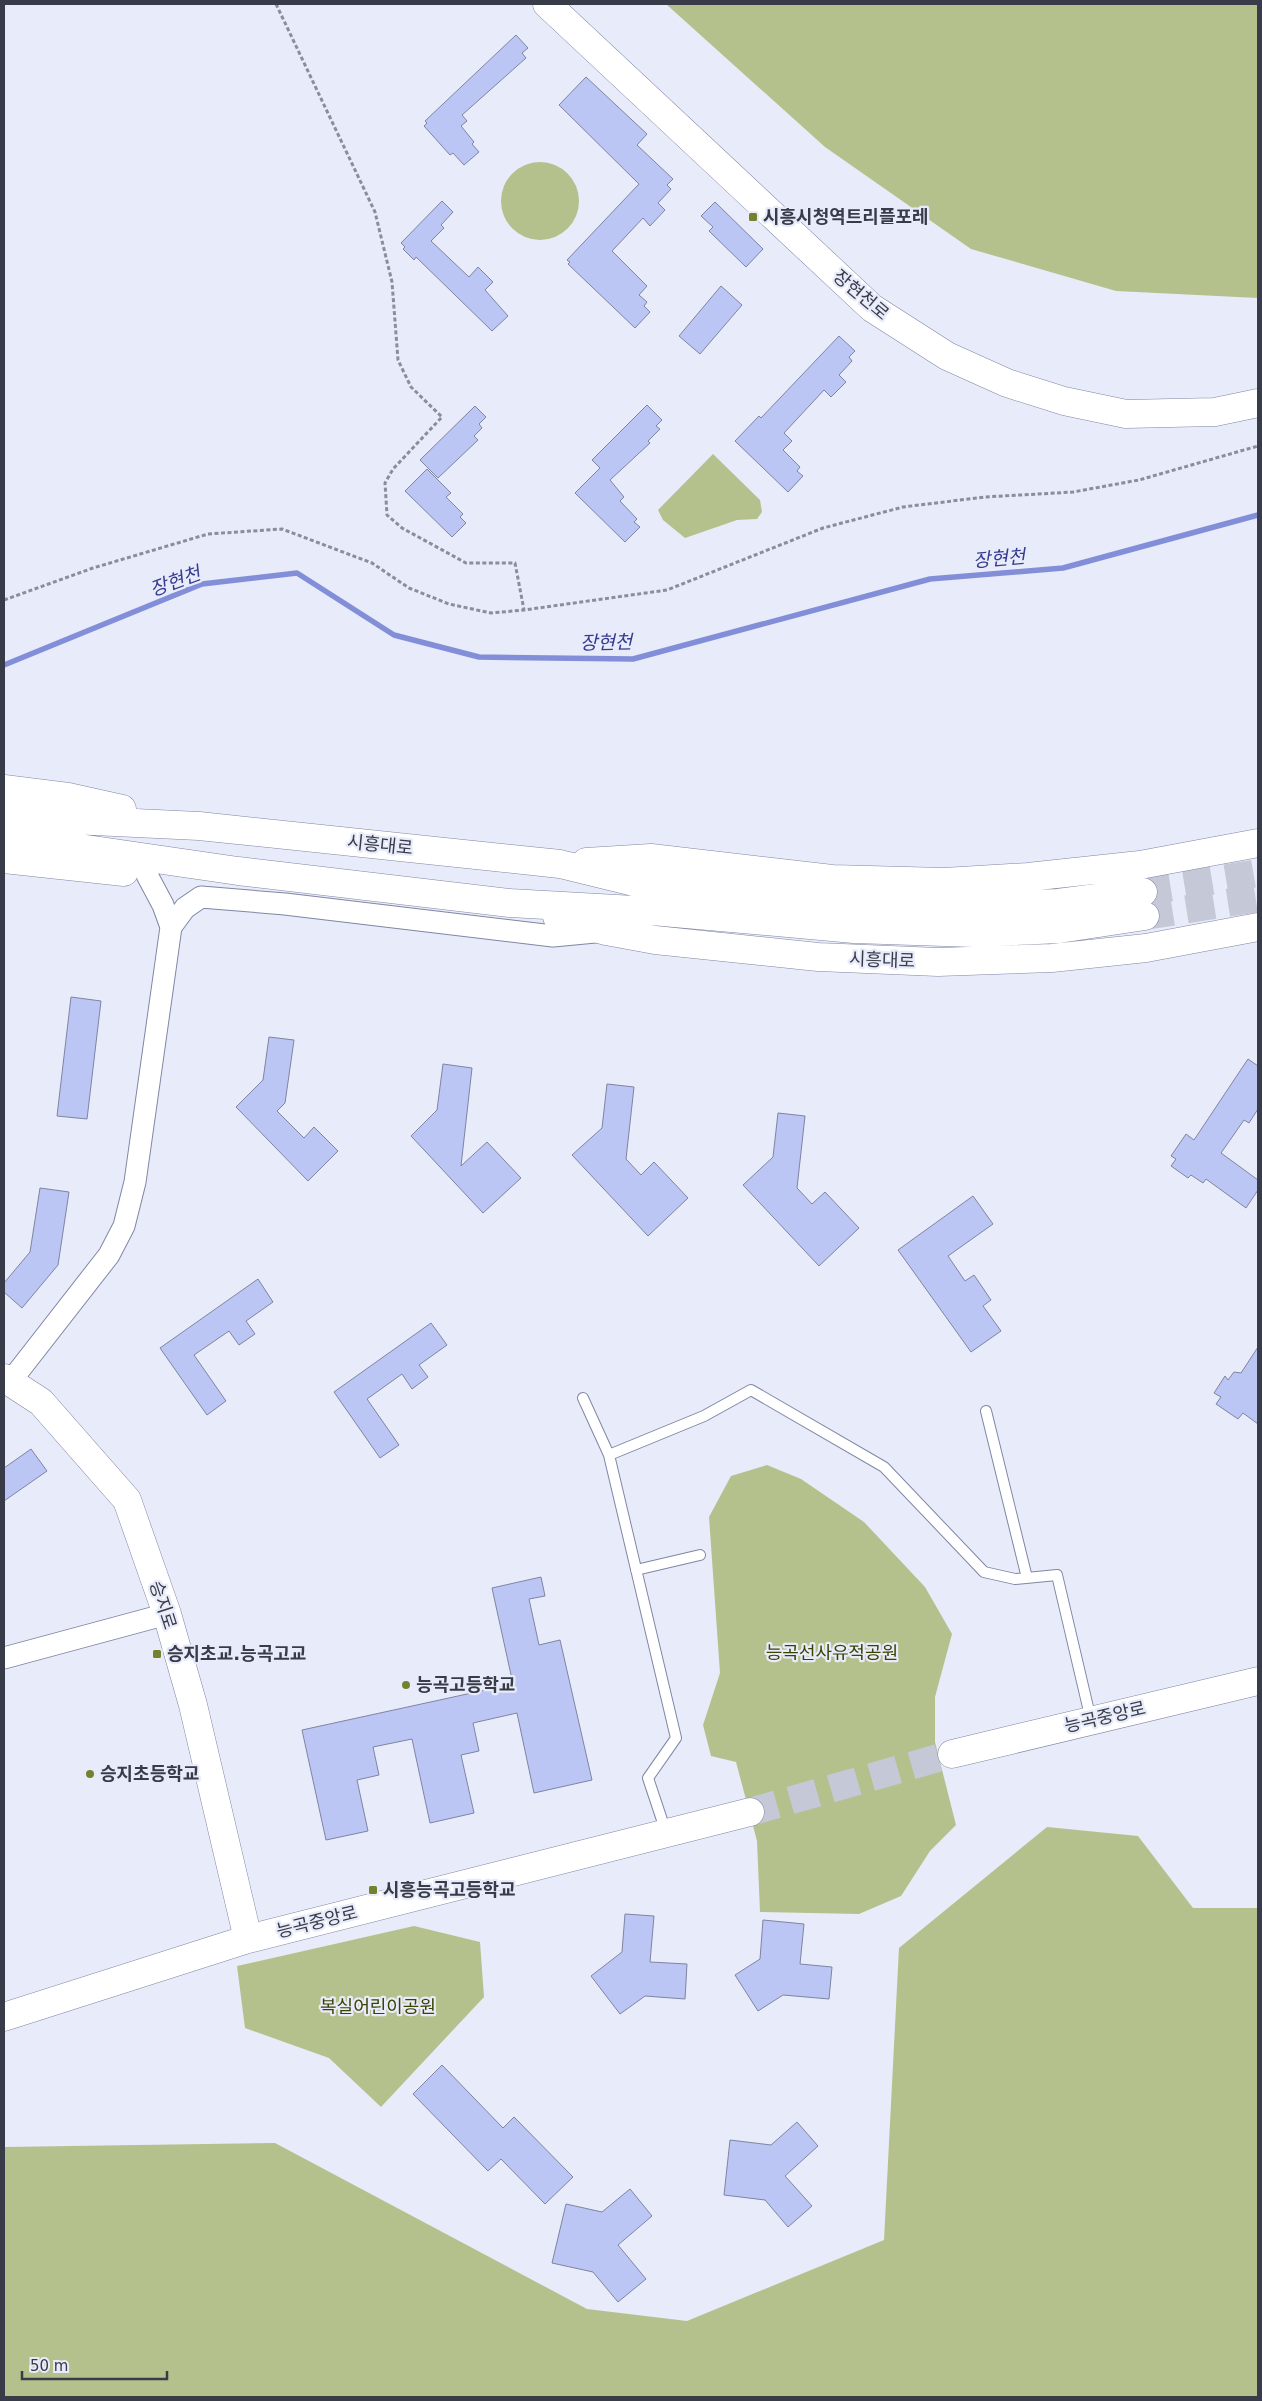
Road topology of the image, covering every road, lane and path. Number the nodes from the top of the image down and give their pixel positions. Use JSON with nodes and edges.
{"nodes":[{"id":1,"x":276,"y":4,"type":"edge"},
{"id":2,"x":547,"y":4,"type":"edge"},
{"id":3,"x":1258,"y":403,"type":"edge"},
{"id":4,"x":1258,"y":446,"type":"edge"},
{"id":5,"x":4,"y":600,"type":"edge"},
{"id":6,"x":524,"y":610,"type":"junction"},
{"id":7,"x":4,"y":789,"type":"edge"},
{"id":8,"x":4,"y":813,"type":"edge"},
{"id":9,"x":199,"y":826,"type":"junction"},
{"id":10,"x":4,"y":837,"type":"edge"},
{"id":11,"x":1258,"y":844,"type":"edge"},
{"id":12,"x":4,"y":859,"type":"edge"},
{"id":13,"x":560,"y":864,"type":"junction"},
{"id":14,"x":238,"y":871,"type":"junction"},
{"id":15,"x":147,"y":875,"type":"junction"},
{"id":16,"x":510,"y":903,"type":"junction"},
{"id":17,"x":171,"y":927,"type":"junction"},
{"id":18,"x":1258,"y":927,"type":"edge"},
{"id":19,"x":606,"y":931,"type":"junction"},
{"id":20,"x":7,"y":1380,"type":"edge"},
{"id":21,"x":583,"y":1398,"type":"dead end"},
{"id":22,"x":986,"y":1411,"type":"dead end"},
{"id":23,"x":609,"y":1455,"type":"junction"},
{"id":24,"x":700,"y":1556,"type":"dead end"},
{"id":25,"x":636,"y":1570,"type":"junction"},
{"id":26,"x":1028,"y":1578,"type":"junction"},
{"id":27,"x":166,"y":1614,"type":"junction"},
{"id":28,"x":4,"y":1658,"type":"edge"},
{"id":29,"x":1258,"y":1680,"type":"edge"},
{"id":30,"x":1091,"y":1720,"type":"junction"},
{"id":31,"x":952,"y":1754,"type":"tunnel mouth"},
{"id":32,"x":750,"y":1812,"type":"tunnel mouth"},
{"id":33,"x":666,"y":1832,"type":"junction"},
{"id":34,"x":248,"y":1939,"type":"junction"},
{"id":35,"x":4,"y":2016,"type":"edge"}],
"edges":[{"from":1,"to":6,"type":"path"},
{"from":2,"to":3,"type":"main road","name":"장현천로"},
{"from":4,"to":6,"type":"path"},
{"from":5,"to":6,"type":"path"},
{"from":7,"to":9,"type":"main road","name":"시흥대로"},
{"from":8,"to":9,"type":"main road","name":"시흥대로"},
{"from":9,"to":13,"type":"main road","name":"시흥대로"},
{"from":10,"to":14,"type":"main road","name":"시흥대로"},
{"from":11,"to":13,"type":"main road","name":"시흥대로"},
{"from":12,"to":15,"type":"main road","name":"시흥대로"},
{"from":13,"to":16,"type":"main road","name":"시흥대로"},
{"from":14,"to":15,"type":"main road","name":"시흥대로"},
{"from":14,"to":16,"type":"main road","name":"시흥대로"},
{"from":15,"to":17,"type":"street"},
{"from":16,"to":19,"type":"main road","name":"시흥대로"},
{"from":17,"to":19,"type":"street"},
{"from":17,"to":20,"type":"street"},
{"from":18,"to":19,"type":"main road","name":"시흥대로"},
{"from":20,"to":27,"type":"main road","name":"승지로"},
{"from":21,"to":23,"type":"lane"},
{"from":22,"to":26,"type":"lane"},
{"from":23,"to":25,"type":"lane"},
{"from":23,"to":26,"type":"lane"},
{"from":24,"to":25,"type":"lane"},
{"from":25,"to":33,"type":"lane"},
{"from":26,"to":30,"type":"lane"},
{"from":27,"to":28,"type":"street"},
{"from":27,"to":34,"type":"main road","name":"승지로"},
{"from":29,"to":30,"type":"main road","name":"능곡중앙로"},
{"from":30,"to":31,"type":"main road","name":"능곡중앙로"},
{"from":32,"to":33,"type":"main road","name":"능곡중앙로"},
{"from":33,"to":34,"type":"main road","name":"능곡중앙로"},
{"from":34,"to":35,"type":"main road","name":"능곡중앙로"}]}
